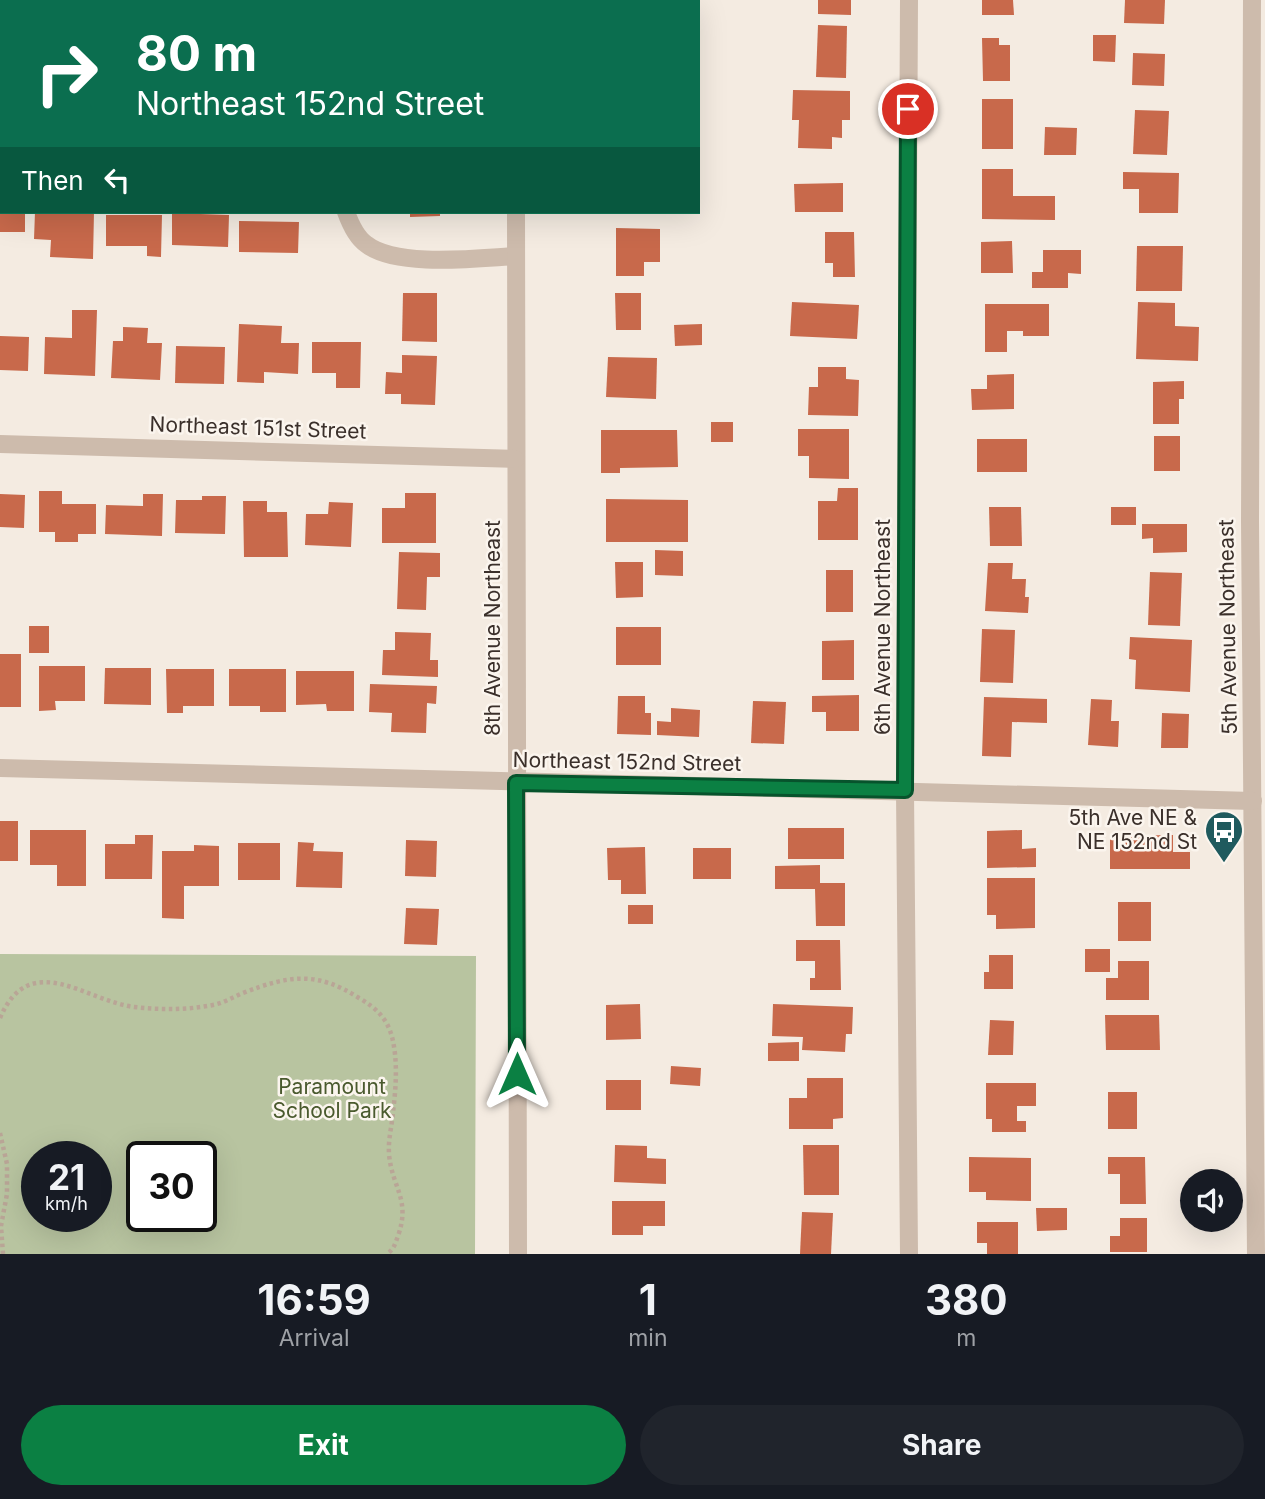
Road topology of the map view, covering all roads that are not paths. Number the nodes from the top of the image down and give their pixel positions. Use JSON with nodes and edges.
{"nodes":[{"id":1,"x":909,"y":0,"type":"edge"},
{"id":2,"x":1252,"y":0,"type":"edge"},
{"id":3,"x":1259,"y":126,"type":"edge"},
{"id":4,"x":347,"y":214,"type":"edge"},
{"id":5,"x":516,"y":214,"type":"edge"},
{"id":6,"x":516,"y":256,"type":"junction"},
{"id":7,"x":0,"y":444,"type":"edge"},
{"id":8,"x":515,"y":458,"type":"junction"},
{"id":9,"x":1257,"y":521,"type":"edge"},
{"id":10,"x":0,"y":768,"type":"edge"},
{"id":11,"x":516,"y":783,"type":"junction"},
{"id":12,"x":905,"y":790,"type":"junction"},
{"id":13,"x":1253,"y":801,"type":"junction"},
{"id":14,"x":1259,"y":860,"type":"edge"},
{"id":15,"x":1261,"y":1184,"type":"edge"},
{"id":16,"x":519,"y":1254,"type":"edge"},
{"id":17,"x":909,"y":1254,"type":"edge"},
{"id":18,"x":1256,"y":1254,"type":"edge"}],
"edges":[{"from":1,"to":12,"type":"street","name":"6th Avenue Northeast"},
{"from":2,"to":3,"type":"street","name":"5th Avenue Northeast"},
{"from":3,"to":9,"type":"street","name":"5th Avenue Northeast"},
{"from":4,"to":6,"type":"street"},
{"from":5,"to":6,"type":"street","name":"8th Avenue Northeast"},
{"from":6,"to":8,"type":"street","name":"8th Avenue Northeast"},
{"from":7,"to":8,"type":"street","name":"Northeast 151st Street"},
{"from":8,"to":11,"type":"street","name":"8th Avenue Northeast"},
{"from":9,"to":13,"type":"street","name":"5th Avenue Northeast"},
{"from":10,"to":11,"type":"street","name":"Northeast 152nd Street"},
{"from":11,"to":12,"type":"street","name":"Northeast 152nd Street"},
{"from":11,"to":16,"type":"street","name":"8th Avenue Northeast"},
{"from":12,"to":13,"type":"street","name":"Northeast 152nd Street"},
{"from":12,"to":17,"type":"street","name":"6th Avenue Northeast"},
{"from":13,"to":14,"type":"street","name":"5th Avenue Northeast"},
{"from":14,"to":15,"type":"street","name":"5th Avenue Northeast"},
{"from":15,"to":18,"type":"street","name":"5th Avenue Northeast"}]}
